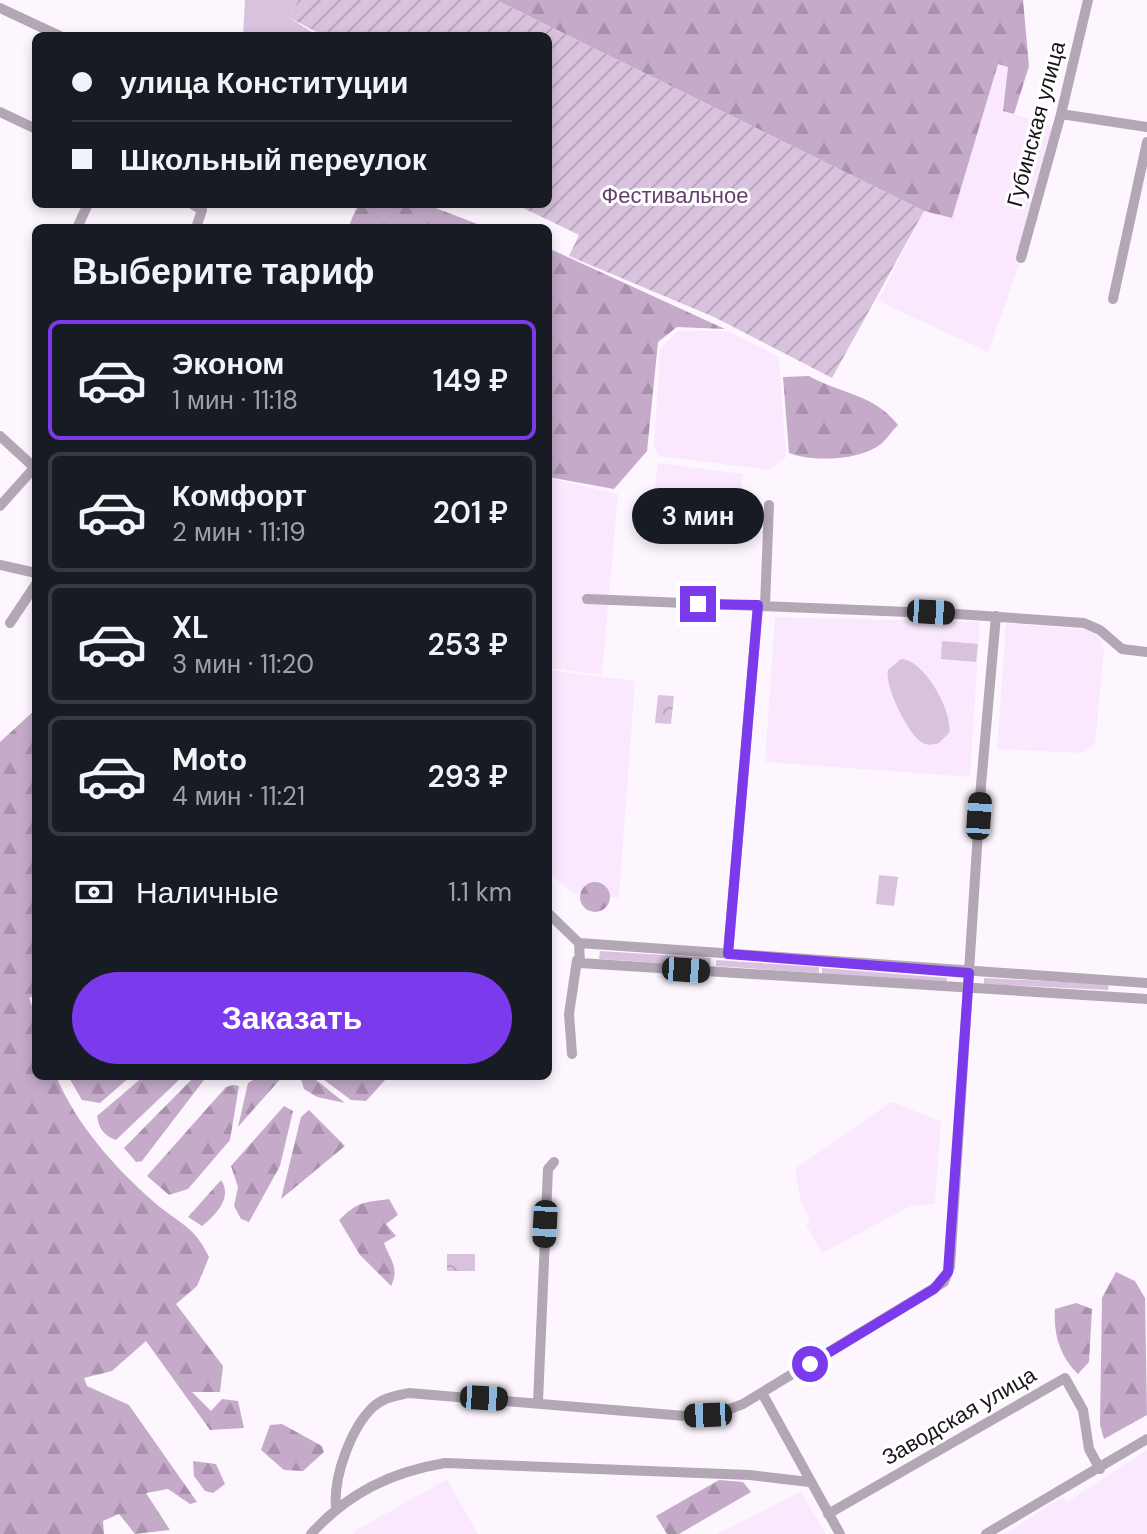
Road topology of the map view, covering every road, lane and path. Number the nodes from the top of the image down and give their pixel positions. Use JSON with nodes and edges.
{"nodes":[{"id":1,"x":1088,"y":0,"type":"edge"},
{"id":2,"x":0,"y":8,"type":"edge"},
{"id":3,"x":51,"y":32,"type":"edge"},
{"id":4,"x":0,"y":112,"type":"edge"},
{"id":5,"x":1061,"y":114,"type":"junction"},
{"id":6,"x":32,"y":127,"type":"edge"},
{"id":7,"x":1147,"y":127,"type":"edge"},
{"id":8,"x":1147,"y":142,"type":"edge"},
{"id":9,"x":1021,"y":258,"type":"dead end"},
{"id":10,"x":1113,"y":299,"type":"dead end"},
{"id":11,"x":0,"y":436,"type":"edge"},
{"id":12,"x":32,"y":466,"type":"edge"},
{"id":13,"x":32,"y":472,"type":"edge"},
{"id":14,"x":769,"y":505,"type":"dead end"},
{"id":15,"x":0,"y":506,"type":"edge"},
{"id":16,"x":0,"y":565,"type":"edge"},
{"id":17,"x":32,"y":572,"type":"edge"},
{"id":18,"x":32,"y":590,"type":"edge"},
{"id":19,"x":587,"y":599,"type":"dead end"},
{"id":20,"x":762,"y":605,"type":"junction"},
{"id":21,"x":996,"y":616,"type":"junction"},
{"id":22,"x":10,"y":623,"type":"dead end"},
{"id":23,"x":1147,"y":652,"type":"edge"},
{"id":24,"x":552,"y":917,"type":"edge"},
{"id":25,"x":579,"y":943,"type":"junction"},
{"id":26,"x":728,"y":954,"type":"junction"},
{"id":27,"x":577,"y":960,"type":"junction"},
{"id":28,"x":969,"y":973,"type":"junction"},
{"id":29,"x":1147,"y":983,"type":"edge"},
{"id":30,"x":968,"y":989,"type":"junction"},
{"id":31,"x":1147,"y":999,"type":"edge"},
{"id":32,"x":572,"y":1054,"type":"dead end"},
{"id":33,"x":554,"y":1162,"type":"dead end"},
{"id":34,"x":762,"y":1393,"type":"junction"},
{"id":35,"x":538,"y":1402,"type":"junction"},
{"id":36,"x":1147,"y":1439,"type":"edge"},
{"id":37,"x":794,"y":1448,"type":"junction"},
{"id":38,"x":1100,"y":1469,"type":"junction"},
{"id":39,"x":784,"y":1477,"type":"junction"},
{"id":40,"x":809,"y":1482,"type":"junction"},
{"id":41,"x":336,"y":1508,"type":"junction"},
{"id":42,"x":828,"y":1514,"type":"junction"},
{"id":43,"x":311,"y":1534,"type":"edge"},
{"id":44,"x":840,"y":1534,"type":"edge"},
{"id":45,"x":986,"y":1534,"type":"edge"}],
"edges":[{"from":1,"to":5,"type":"street","name":"Губинская улица"},
{"from":2,"to":3,"type":"street"},
{"from":4,"to":6,"type":"street"},
{"from":5,"to":7,"type":"street"},
{"from":5,"to":9,"type":"street","name":"Губинская улица"},
{"from":8,"to":10,"type":"street"},
{"from":11,"to":12,"type":"street"},
{"from":13,"to":15,"type":"street"},
{"from":14,"to":20,"type":"street"},
{"from":16,"to":17,"type":"street"},
{"from":18,"to":22,"type":"street"},
{"from":19,"to":20,"type":"street"},
{"from":20,"to":21,"type":"street"},
{"from":20,"to":26,"type":"street"},
{"from":21,"to":23,"type":"street"},
{"from":21,"to":28,"type":"street"},
{"from":24,"to":25,"type":"street"},
{"from":25,"to":26,"type":"street"},
{"from":25,"to":27,"type":"street"},
{"from":26,"to":28,"type":"street"},
{"from":27,"to":30,"type":"street"},
{"from":27,"to":32,"type":"street"},
{"from":28,"to":29,"type":"street"},
{"from":28,"to":30,"type":"street"},
{"from":30,"to":31,"type":"street"},
{"from":30,"to":34,"type":"street"},
{"from":33,"to":35,"type":"street"},
{"from":34,"to":35,"type":"street"},
{"from":34,"to":37,"type":"street"},
{"from":35,"to":41,"type":"street"},
{"from":36,"to":38,"type":"street"},
{"from":37,"to":39,"type":"street"},
{"from":37,"to":40,"type":"street"},
{"from":38,"to":42,"type":"street","name":"Заводская улица"},
{"from":38,"to":45,"type":"street"},
{"from":39,"to":40,"type":"street"},
{"from":39,"to":41,"type":"street"},
{"from":40,"to":42,"type":"street"},
{"from":41,"to":43,"type":"street"},
{"from":42,"to":44,"type":"street"}]}
